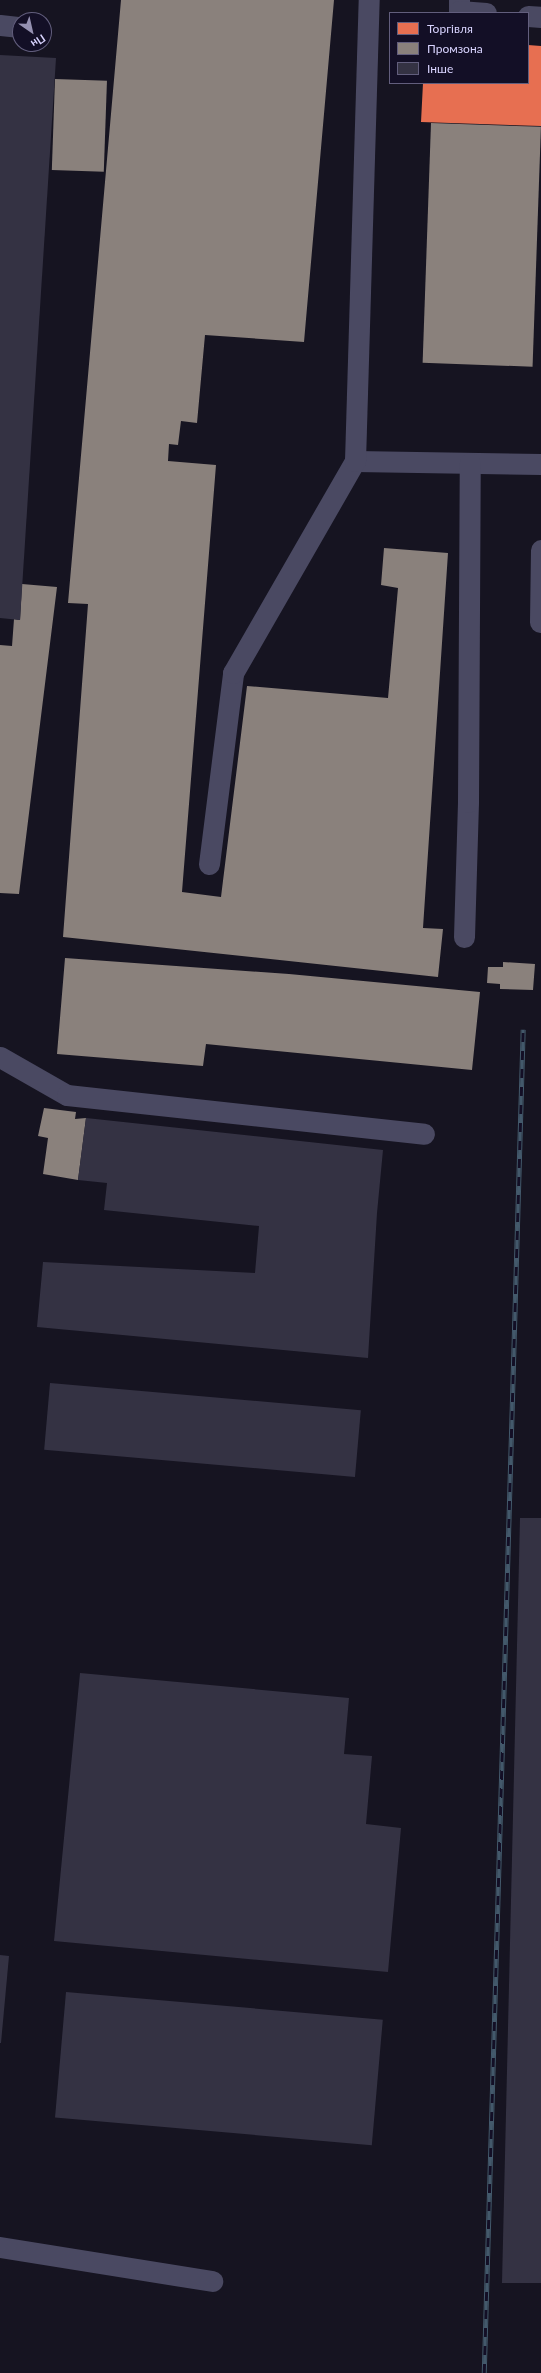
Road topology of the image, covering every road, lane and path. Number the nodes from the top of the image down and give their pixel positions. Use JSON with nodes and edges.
{"nodes":[{"id":1,"x":369,"y":0,"type":"edge"},
{"id":2,"x":459,"y":0,"type":"edge"},
{"id":3,"x":472,"y":12,"type":"edge"},
{"id":4,"x":529,"y":16,"type":"edge"},
{"id":5,"x":541,"y":17,"type":"edge"},
{"id":6,"x":0,"y":25,"type":"edge"},
{"id":7,"x":12,"y":26,"type":"edge"},
{"id":8,"x":355,"y":461,"type":"junction"},
{"id":9,"x":470,"y":463,"type":"junction"},
{"id":10,"x":541,"y":464,"type":"edge"},
{"id":11,"x":541,"y":550,"type":"edge"},
{"id":12,"x":540,"y":622,"type":"dead end"},
{"id":13,"x":209,"y":864,"type":"dead end"},
{"id":14,"x":464,"y":937,"type":"dead end"},
{"id":15,"x":0,"y":1057,"type":"edge"},
{"id":16,"x":424,"y":1134,"type":"dead end"},
{"id":17,"x":0,"y":2247,"type":"edge"},
{"id":18,"x":212,"y":2281,"type":"dead end"}],
"edges":[{"from":1,"to":8,"type":"lane"},
{"from":2,"to":3,"type":"lane"},
{"from":4,"to":5,"type":"lane"},
{"from":6,"to":7,"type":"lane"},
{"from":8,"to":9,"type":"lane"},
{"from":8,"to":13,"type":"lane"},
{"from":9,"to":10,"type":"lane"},
{"from":9,"to":14,"type":"lane"},
{"from":11,"to":12,"type":"lane"},
{"from":15,"to":16,"type":"lane"},
{"from":17,"to":18,"type":"lane"}]}
